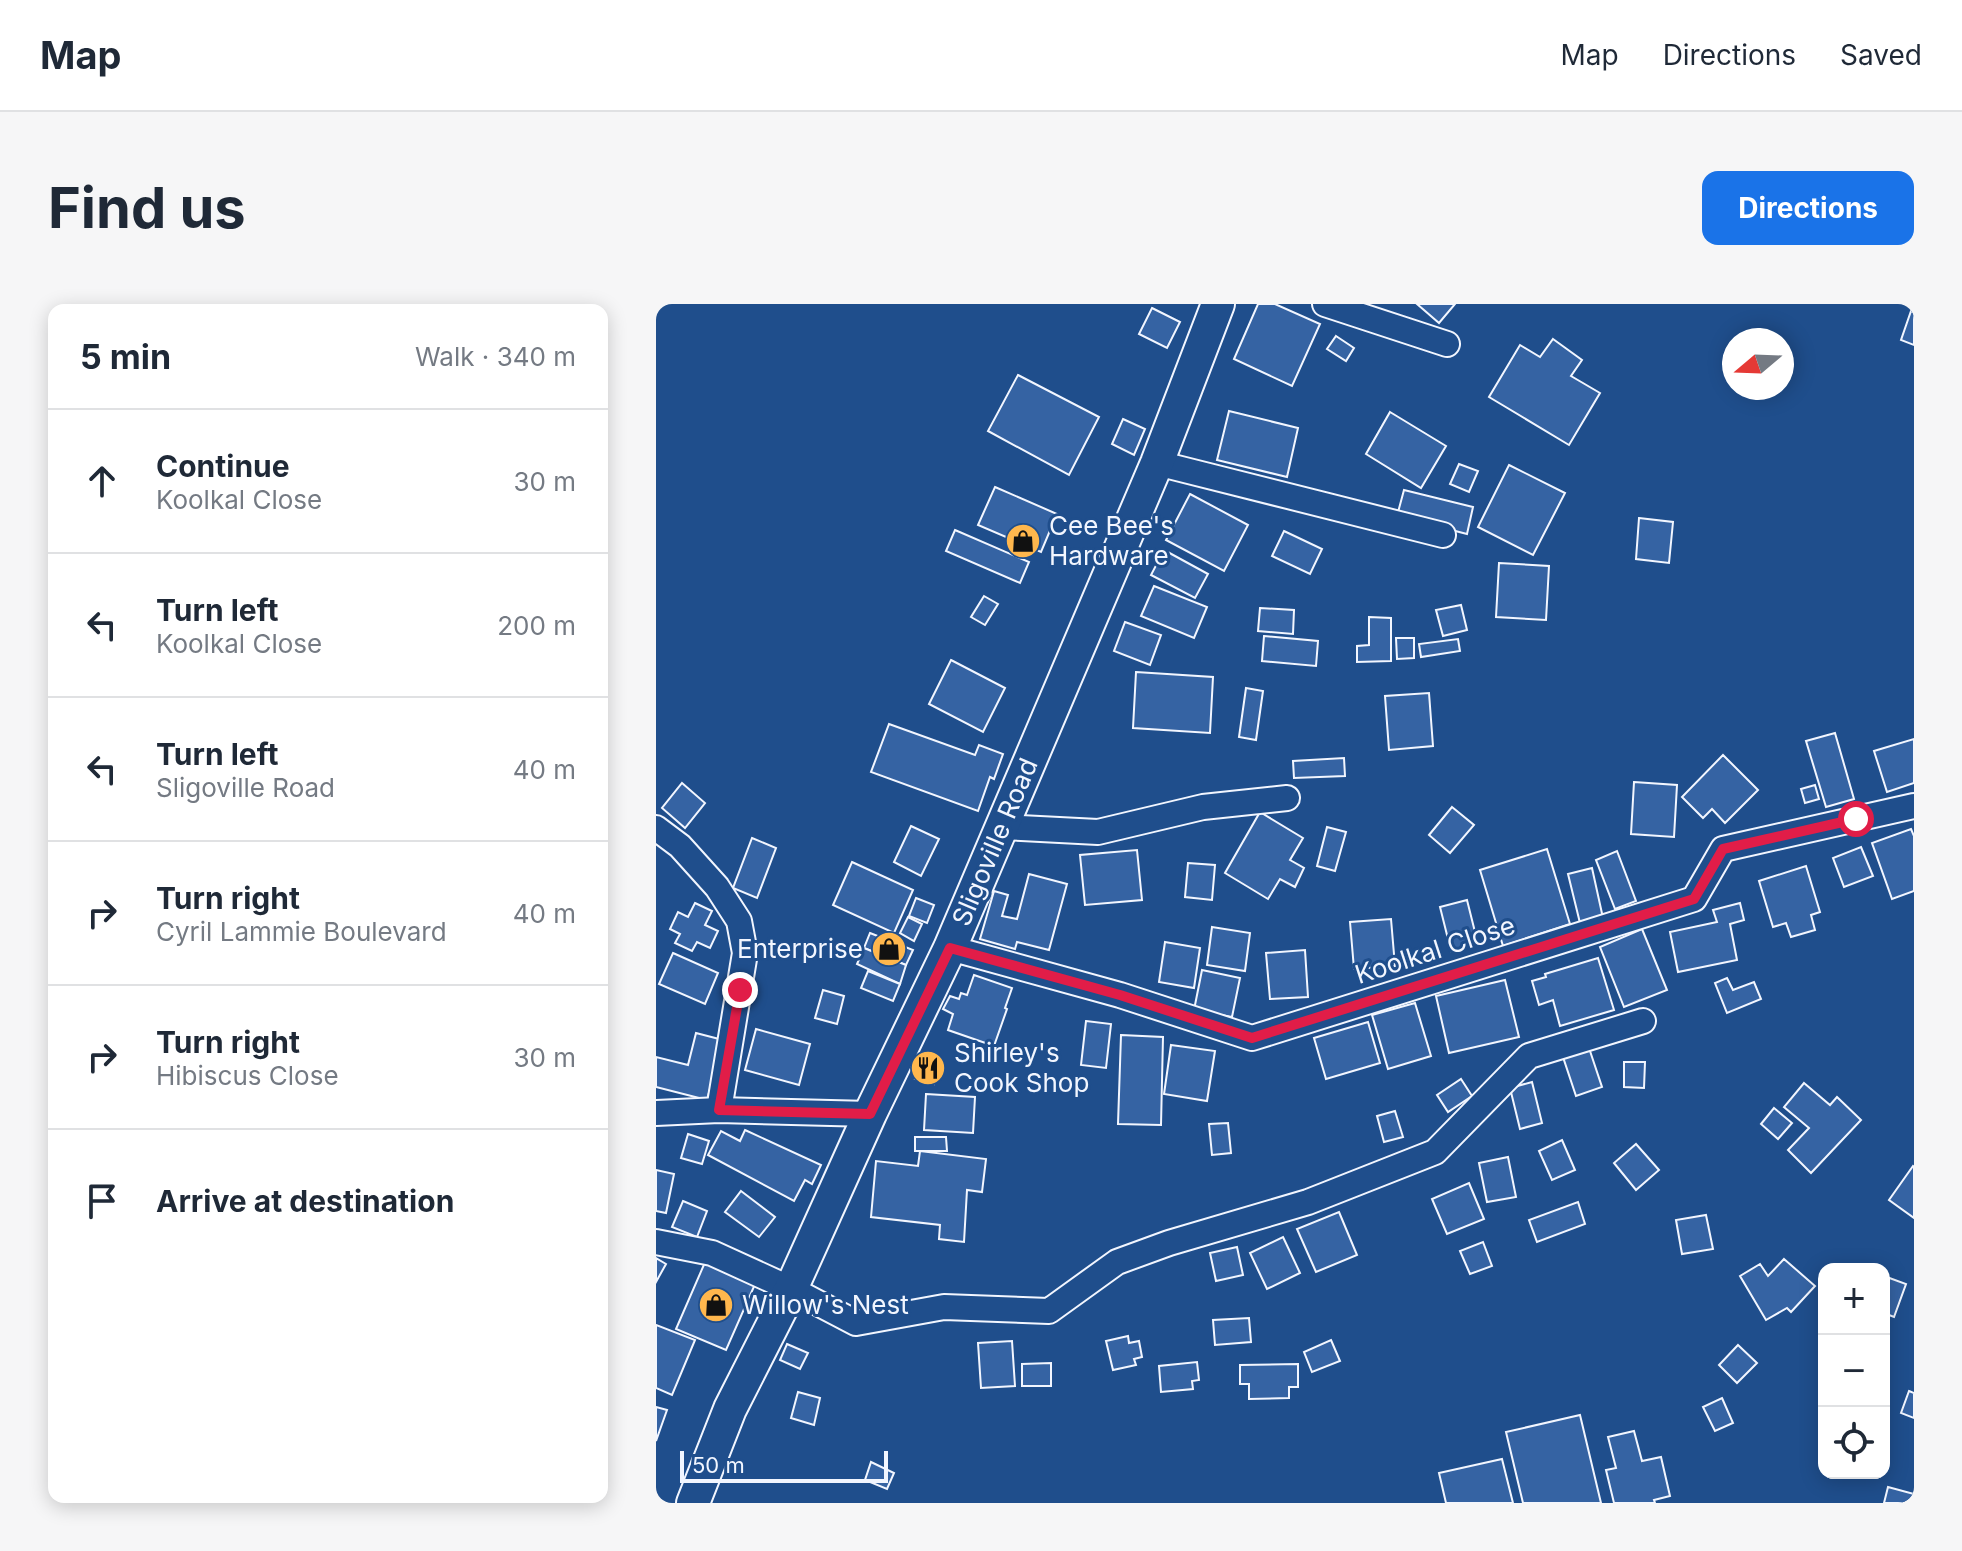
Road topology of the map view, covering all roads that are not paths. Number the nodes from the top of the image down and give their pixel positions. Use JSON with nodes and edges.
{"nodes":[{"id":1,"x":1218,"y":304,"type":"edge"},
{"id":2,"x":1325,"y":304,"type":"edge"},
{"id":3,"x":1447,"y":344,"type":"dead end"},
{"id":4,"x":1157,"y":463,"type":"junction"},
{"id":5,"x":1443,"y":535,"type":"dead end"},
{"id":6,"x":1287,"y":798,"type":"dead end"},
{"id":7,"x":1914,"y":806,"type":"edge"},
{"id":8,"x":1002,"y":827,"type":"junction"},
{"id":9,"x":656,"y":828,"type":"edge"},
{"id":10,"x":950,"y":948,"type":"junction"},
{"id":11,"x":1643,"y":1021,"type":"dead end"},
{"id":12,"x":719,"y":1110,"type":"junction"},
{"id":13,"x":656,"y":1113,"type":"edge"},
{"id":14,"x":870,"y":1114,"type":"junction"},
{"id":15,"x":656,"y":1242,"type":"edge"},
{"id":16,"x":791,"y":1289,"type":"junction"},
{"id":17,"x":693,"y":1503,"type":"edge"}],
"edges":[{"from":1,"to":4,"type":"street","name":"Sligoville Road"},
{"from":2,"to":3,"type":"street"},
{"from":4,"to":5,"type":"street"},
{"from":4,"to":8,"type":"street","name":"Sligoville Road"},
{"from":6,"to":8,"type":"street"},
{"from":7,"to":10,"type":"street","name":"Koolkal Close"},
{"from":8,"to":10,"type":"street","name":"Sligoville Road"},
{"from":9,"to":12,"type":"street"},
{"from":10,"to":14,"type":"street","name":"Sligoville Road"},
{"from":11,"to":16,"type":"street"},
{"from":12,"to":13,"type":"street"},
{"from":12,"to":14,"type":"street"},
{"from":14,"to":16,"type":"street","name":"Sligoville Road"},
{"from":15,"to":16,"type":"street"},
{"from":16,"to":17,"type":"street","name":"Sligoville Road"}]}
